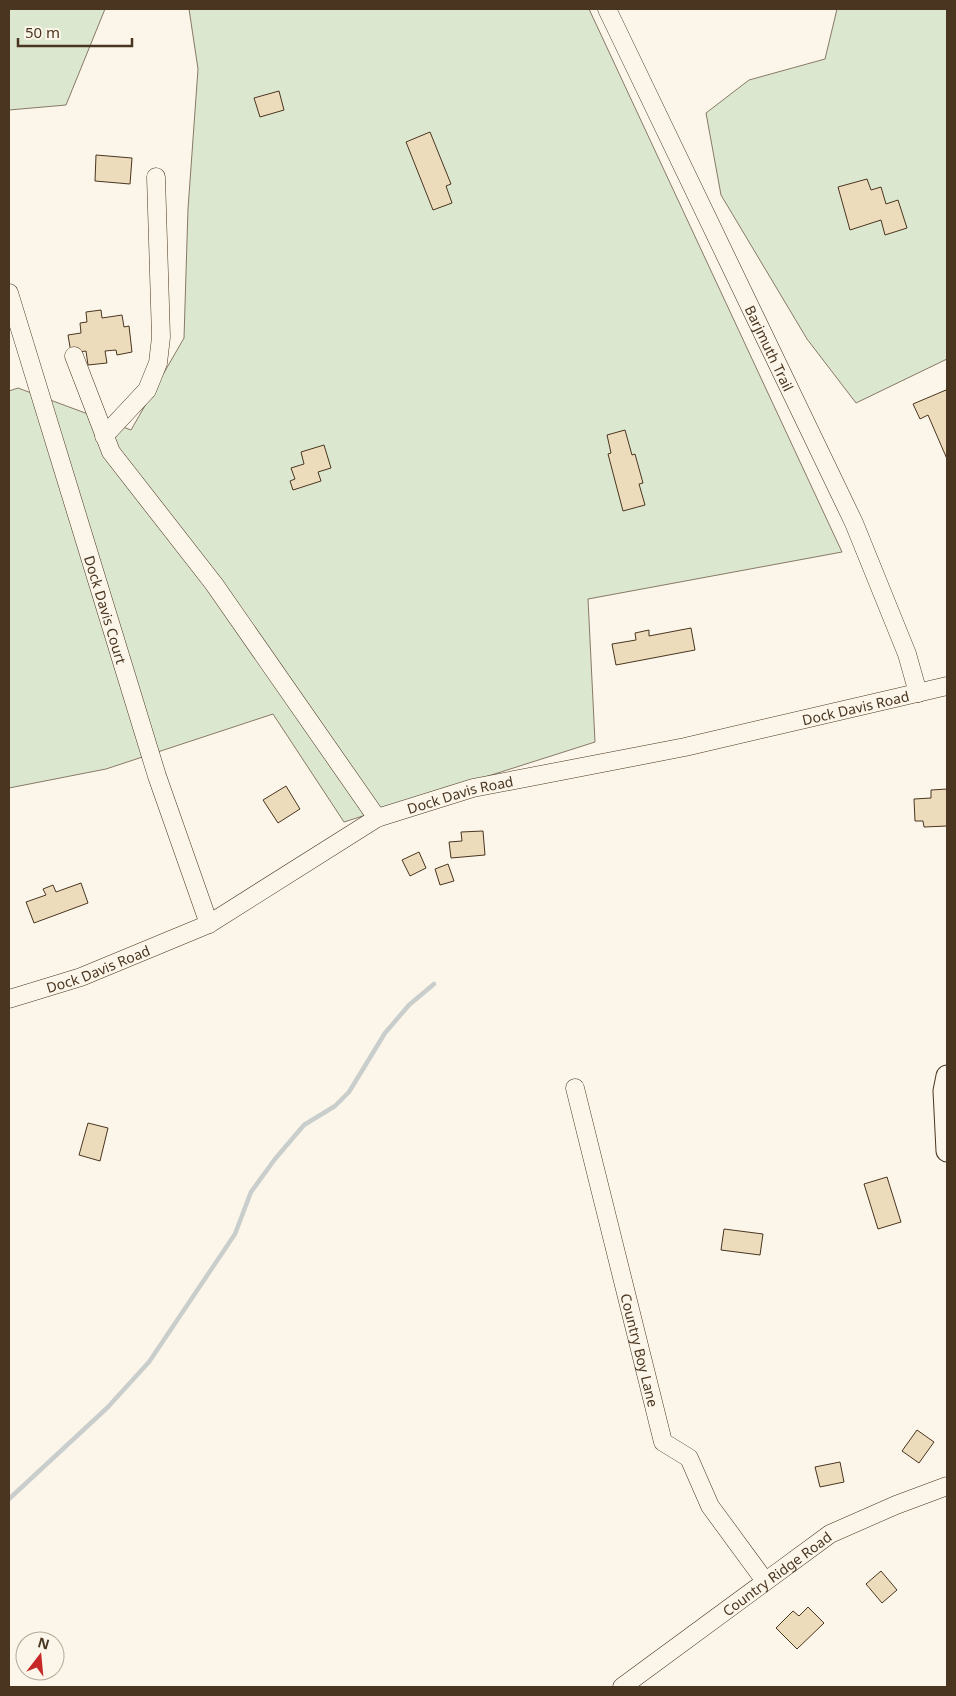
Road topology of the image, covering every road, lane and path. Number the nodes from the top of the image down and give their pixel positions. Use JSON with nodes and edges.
{"nodes":[{"id":1,"x":607,"y":9,"type":"edge"},
{"id":2,"x":156,"y":177,"type":"dead end"},
{"id":3,"x":9,"y":293,"type":"edge"},
{"id":4,"x":74,"y":356,"type":"dead end"},
{"id":5,"x":104,"y":436,"type":"junction"},
{"id":6,"x":947,"y":686,"type":"edge"},
{"id":7,"x":918,"y":693,"type":"junction"},
{"id":8,"x":377,"y":818,"type":"junction"},
{"id":9,"x":209,"y":924,"type":"junction"},
{"id":10,"x":9,"y":999,"type":"edge"},
{"id":11,"x":947,"y":1076,"type":"edge"},
{"id":12,"x":575,"y":1088,"type":"dead end"},
{"id":13,"x":947,"y":1150,"type":"edge"},
{"id":14,"x":947,"y":1486,"type":"edge"},
{"id":15,"x":765,"y":1581,"type":"junction"},
{"id":16,"x":622,"y":1687,"type":"edge"}],
"edges":[{"from":1,"to":7,"type":"street","name":"Barjmuth Trail"},
{"from":2,"to":5,"type":"street"},
{"from":3,"to":9,"type":"street","name":"Dock Davis Court"},
{"from":4,"to":5,"type":"street"},
{"from":5,"to":8,"type":"street"},
{"from":6,"to":7,"type":"street","name":"Dock Davis Road"},
{"from":7,"to":8,"type":"street","name":"Dock Davis Road"},
{"from":8,"to":9,"type":"street","name":"Dock Davis Road"},
{"from":9,"to":10,"type":"street","name":"Dock Davis Road"},
{"from":11,"to":13,"type":"main road"},
{"from":12,"to":15,"type":"street","name":"Country Boy Lane"},
{"from":14,"to":15,"type":"street","name":"Country Ridge Road"},
{"from":15,"to":16,"type":"street","name":"Country Ridge Road"}]}
